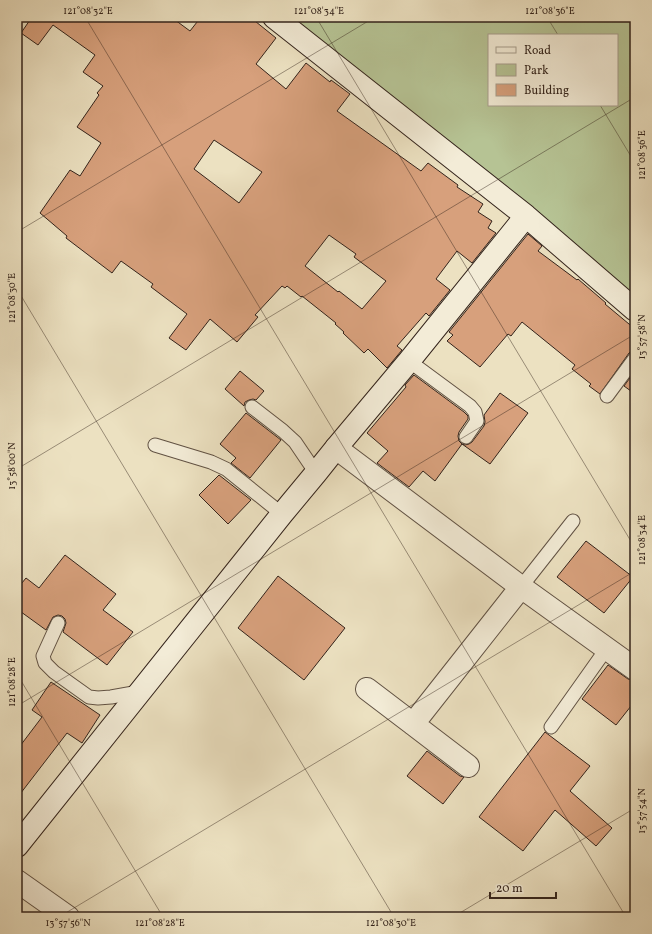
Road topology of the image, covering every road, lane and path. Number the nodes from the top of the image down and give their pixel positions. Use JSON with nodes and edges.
{"nodes":[{"id":1,"x":274,"y":17,"type":"edge"},
{"id":2,"x":526,"y":216,"type":"junction"},
{"id":3,"x":635,"y":310,"type":"edge"},
{"id":4,"x":635,"y":358,"type":"edge"},
{"id":5,"x":409,"y":361,"type":"junction"},
{"id":6,"x":607,"y":396,"type":"dead end"},
{"id":7,"x":252,"y":407,"type":"dead end"},
{"id":8,"x":466,"y":437,"type":"dead end"},
{"id":9,"x":155,"y":445,"type":"dead end"},
{"id":10,"x":336,"y":448,"type":"junction"},
{"id":11,"x":316,"y":473,"type":"junction"},
{"id":12,"x":282,"y":514,"type":"junction"},
{"id":13,"x":573,"y":521,"type":"dead end"},
{"id":14,"x":521,"y":587,"type":"junction"},
{"id":15,"x":58,"y":623,"type":"dead end"},
{"id":16,"x":607,"y":648,"type":"junction"},
{"id":17,"x":635,"y":669,"type":"edge"},
{"id":18,"x":367,"y":690,"type":"dead end"},
{"id":19,"x":139,"y":692,"type":"junction"},
{"id":20,"x":414,"y":724,"type":"junction"},
{"id":21,"x":552,"y":727,"type":"dead end"},
{"id":22,"x":468,"y":766,"type":"dead end"},
{"id":23,"x":17,"y":846,"type":"edge"},
{"id":24,"x":17,"y":881,"type":"edge"},
{"id":25,"x":68,"y":917,"type":"edge"}],
"edges":[{"from":1,"to":2,"type":"street"},
{"from":2,"to":3,"type":"street"},
{"from":2,"to":5,"type":"street"},
{"from":4,"to":6,"type":"lane"},
{"from":5,"to":8,"type":"lane"},
{"from":5,"to":10,"type":"street"},
{"from":7,"to":11,"type":"lane"},
{"from":9,"to":12,"type":"lane"},
{"from":10,"to":11,"type":"street"},
{"from":10,"to":14,"type":"street"},
{"from":11,"to":12,"type":"street"},
{"from":12,"to":19,"type":"street"},
{"from":13,"to":14,"type":"lane"},
{"from":14,"to":16,"type":"street"},
{"from":14,"to":20,"type":"street"},
{"from":15,"to":19,"type":"lane"},
{"from":16,"to":17,"type":"street"},
{"from":16,"to":21,"type":"lane"},
{"from":18,"to":20,"type":"street"},
{"from":19,"to":23,"type":"street"},
{"from":20,"to":22,"type":"street"},
{"from":24,"to":25,"type":"street"}]}
